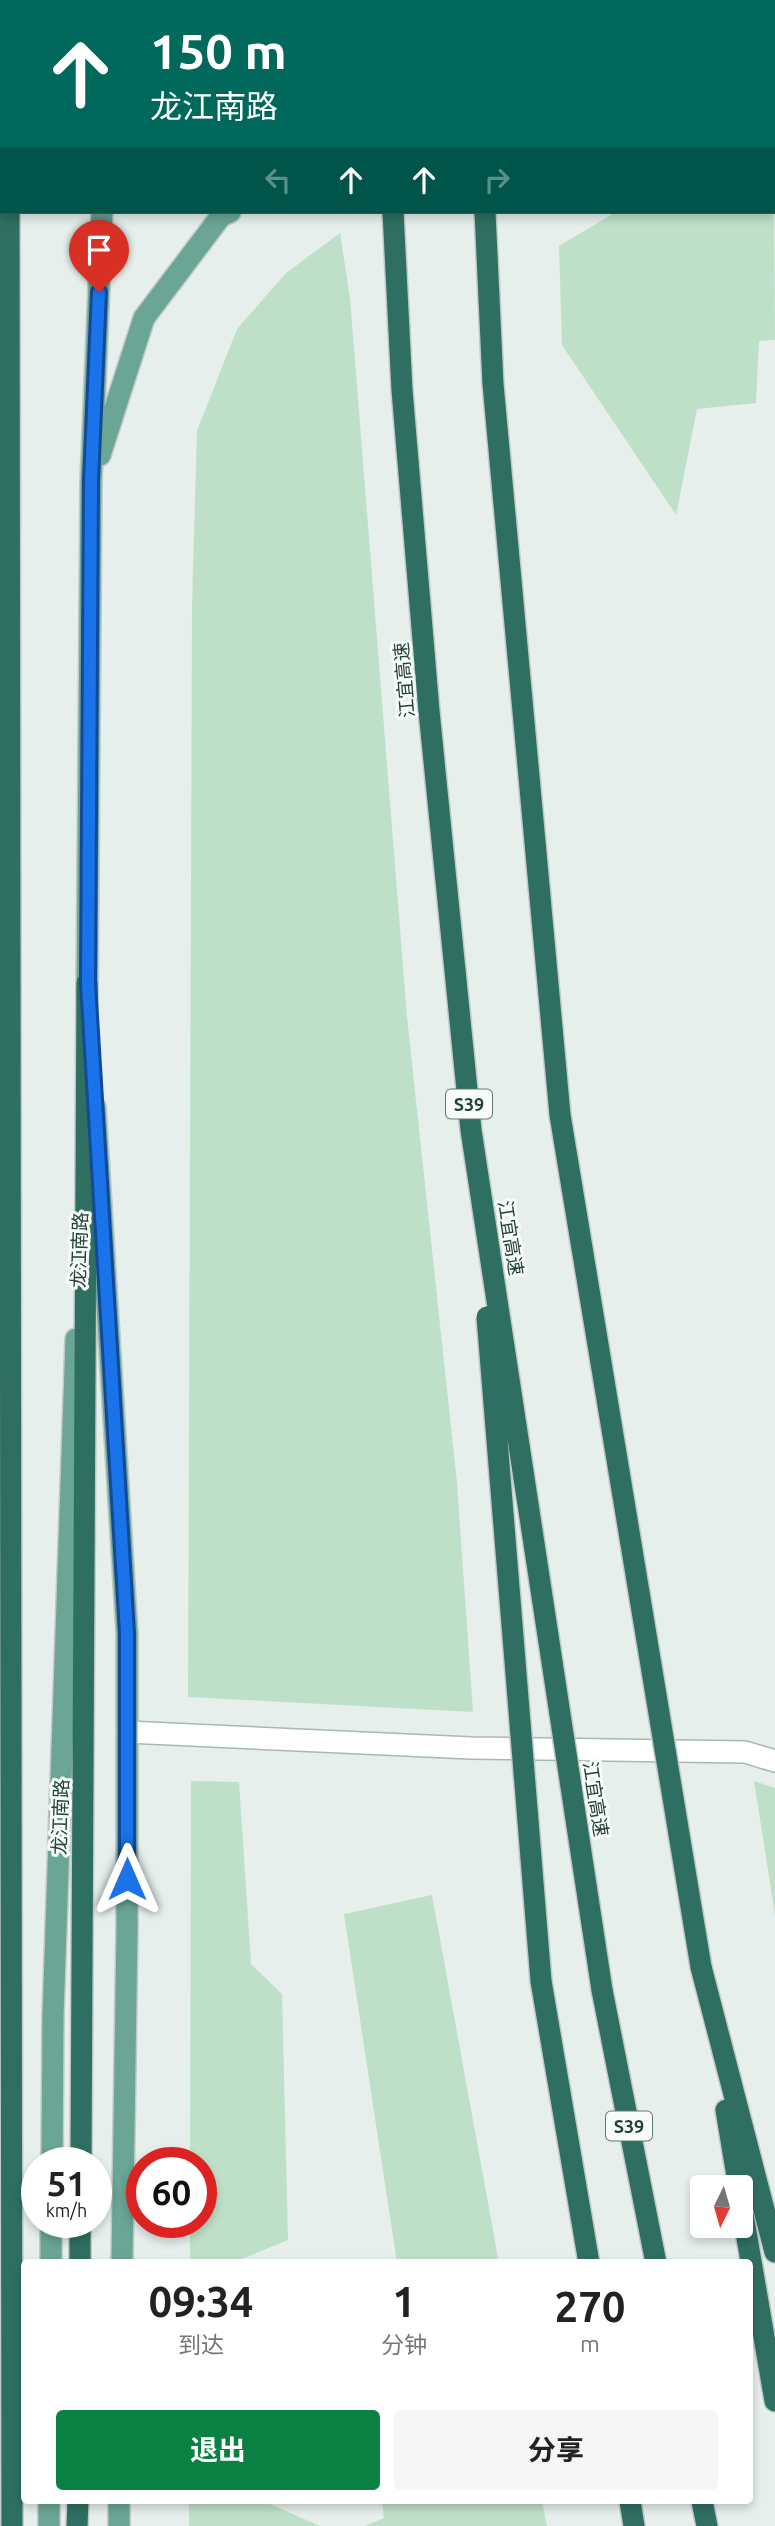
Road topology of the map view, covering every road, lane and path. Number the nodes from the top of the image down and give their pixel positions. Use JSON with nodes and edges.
{"nodes":[{"id":1,"x":9,"y":214,"type":"edge"},
{"id":2,"x":102,"y":214,"type":"edge"},
{"id":3,"x":226,"y":214,"type":"edge"},
{"id":4,"x":393,"y":214,"type":"edge"},
{"id":5,"x":485,"y":214,"type":"edge"},
{"id":6,"x":91,"y":481,"type":"junction"},
{"id":7,"x":88,"y":983,"type":"junction"},
{"id":8,"x":471,"y":1130,"type":"junction"},
{"id":9,"x":127,"y":1732,"type":"junction"},
{"id":10,"x":775,"y":1761,"type":"edge"},
{"id":11,"x":701,"y":1967,"type":"junction"},
{"id":12,"x":52,"y":2147,"type":"edge"},
{"id":13,"x":81,"y":2147,"type":"edge"},
{"id":14,"x":737,"y":2175,"type":"edge"},
{"id":15,"x":51,"y":2238,"type":"edge"},
{"id":16,"x":80,"y":2238,"type":"edge"},
{"id":17,"x":747,"y":2238,"type":"edge"},
{"id":18,"x":775,"y":2252,"type":"edge"},
{"id":19,"x":51,"y":2259,"type":"edge"},
{"id":20,"x":80,"y":2259,"type":"edge"},
{"id":21,"x":122,"y":2259,"type":"edge"},
{"id":22,"x":588,"y":2259,"type":"edge"},
{"id":23,"x":655,"y":2259,"type":"edge"},
{"id":24,"x":751,"y":2259,"type":"edge"},
{"id":25,"x":753,"y":2273,"type":"edge"},
{"id":26,"x":775,"y":2401,"type":"edge"},
{"id":27,"x":49,"y":2504,"type":"edge"},
{"id":28,"x":78,"y":2504,"type":"edge"},
{"id":29,"x":119,"y":2504,"type":"edge"},
{"id":30,"x":630,"y":2504,"type":"edge"},
{"id":31,"x":703,"y":2504,"type":"edge"},
{"id":32,"x":12,"y":2526,"type":"edge"},
{"id":33,"x":49,"y":2526,"type":"edge"},
{"id":34,"x":77,"y":2526,"type":"edge"},
{"id":35,"x":118,"y":2526,"type":"edge"},
{"id":36,"x":634,"y":2526,"type":"edge"},
{"id":37,"x":707,"y":2526,"type":"edge"}],
"edges":[{"from":1,"to":32,"type":"highway"},
{"from":2,"to":6,"type":"main road","name":"龙江南路"},
{"from":3,"to":6,"type":"main road"},
{"from":4,"to":8,"type":"highway","name":"江宜高速","number":"S39","bridge":true},
{"from":5,"to":11,"type":"highway","bridge":true},
{"from":6,"to":7,"type":"main road","name":"龙江南路"},
{"from":7,"to":9,"type":"main road"},
{"from":7,"to":12,"type":"main road","name":"龙江南路"},
{"from":7,"to":13,"type":"highway"},
{"from":8,"to":22,"type":"highway","bridge":true},
{"from":8,"to":23,"type":"highway","name":"江宜高速","number":"S39","bridge":true},
{"from":9,"to":10,"type":"street"},
{"from":9,"to":21,"type":"main road"},
{"from":11,"to":14,"type":"highway"},
{"from":11,"to":18,"type":"highway"},
{"from":15,"to":19,"type":"main road"},
{"from":16,"to":20,"type":"highway"},
{"from":17,"to":24,"type":"highway"},
{"from":25,"to":26,"type":"highway"},
{"from":27,"to":33,"type":"main road"},
{"from":28,"to":34,"type":"highway"},
{"from":29,"to":35,"type":"main road"},
{"from":30,"to":36,"type":"highway"},
{"from":31,"to":37,"type":"highway"}]}
